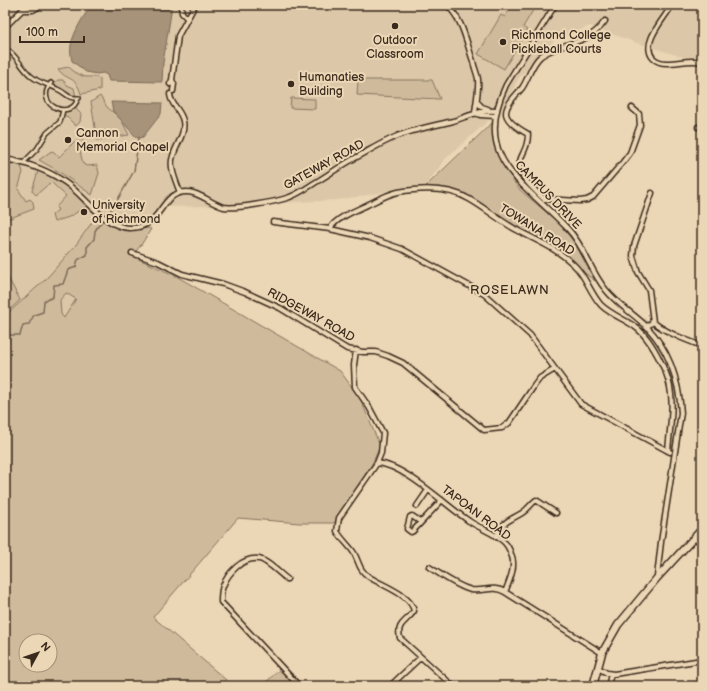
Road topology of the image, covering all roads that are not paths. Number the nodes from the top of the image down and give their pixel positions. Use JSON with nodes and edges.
{"nodes":[{"id":1,"x":27,"y":5,"type":"edge"},
{"id":2,"x":42,"y":5,"type":"edge"},
{"id":3,"x":181,"y":5,"type":"edge"},
{"id":4,"x":195,"y":5,"type":"edge"},
{"id":5,"x":447,"y":5,"type":"edge"},
{"id":6,"x":555,"y":5,"type":"edge"},
{"id":7,"x":672,"y":5,"type":"edge"},
{"id":8,"x":22,"y":10,"type":"junction"},
{"id":9,"x":187,"y":18,"type":"junction"},
{"id":10,"x":605,"y":21,"type":"dead end"},
{"id":11,"x":5,"y":28,"type":"edge"},
{"id":12,"x":5,"y":48,"type":"edge"},
{"id":13,"x":702,"y":61,"type":"edge"},
{"id":14,"x":50,"y":84,"type":"junction"},
{"id":15,"x":477,"y":102,"type":"junction"},
{"id":16,"x":632,"y":108,"type":"dead end"},
{"id":17,"x":63,"y":110,"type":"junction"},
{"id":18,"x":491,"y":110,"type":"junction"},
{"id":19,"x":475,"y":113,"type":"junction"},
{"id":20,"x":496,"y":114,"type":"junction"},
{"id":21,"x":5,"y":159,"type":"edge"},
{"id":22,"x":25,"y":161,"type":"dead end"},
{"id":23,"x":180,"y":193,"type":"junction"},
{"id":24,"x":652,"y":193,"type":"dead end"},
{"id":25,"x":544,"y":199,"type":"junction"},
{"id":26,"x":537,"y":200,"type":"junction"},
{"id":27,"x":273,"y":222,"type":"dead end"},
{"id":28,"x":330,"y":229,"type":"junction"},
{"id":29,"x":132,"y":253,"type":"dead end"},
{"id":30,"x":640,"y":321,"type":"junction"},
{"id":31,"x":653,"y":322,"type":"junction"},
{"id":32,"x":635,"y":327,"type":"junction"},
{"id":33,"x":646,"y":327,"type":"junction"},
{"id":34,"x":702,"y":346,"type":"edge"},
{"id":35,"x":356,"y":350,"type":"junction"},
{"id":36,"x":555,"y":368,"type":"junction"},
{"id":37,"x":668,"y":451,"type":"junction"},
{"id":38,"x":674,"y":454,"type":"junction"},
{"id":39,"x":377,"y":463,"type":"junction"},
{"id":40,"x":428,"y":490,"type":"junction"},
{"id":41,"x":442,"y":500,"type":"junction"},
{"id":42,"x":417,"y":506,"type":"dead end"},
{"id":43,"x":556,"y":513,"type":"dead end"},
{"id":44,"x":422,"y":522,"type":"dead end"},
{"id":45,"x":702,"y":529,"type":"edge"},
{"id":46,"x":496,"y":536,"type":"junction"},
{"id":47,"x":693,"y":538,"type":"junction"},
{"id":48,"x":702,"y":541,"type":"edge"},
{"id":49,"x":429,"y":567,"type":"dead end"},
{"id":50,"x":657,"y":578,"type":"junction"},
{"id":51,"x":286,"y":580,"type":"dead end"},
{"id":52,"x":505,"y":592,"type":"junction"},
{"id":53,"x":602,"y":653,"type":"junction"},
{"id":54,"x":420,"y":658,"type":"junction"},
{"id":55,"x":702,"y":660,"type":"edge"},
{"id":56,"x":598,"y":668,"type":"junction"},
{"id":57,"x":610,"y":674,"type":"junction"},
{"id":58,"x":299,"y":686,"type":"edge"},
{"id":59,"x":390,"y":686,"type":"edge"},
{"id":60,"x":453,"y":686,"type":"edge"},
{"id":61,"x":593,"y":686,"type":"edge"},
{"id":62,"x":608,"y":686,"type":"edge"}],
"edges":[{"from":1,"to":8,"type":"street"},
{"from":2,"to":8,"type":"street"},
{"from":3,"to":9,"type":"street"},
{"from":4,"to":9,"type":"street"},
{"from":5,"to":15,"type":"street"},
{"from":6,"to":20,"type":"street","name":"CAMPUS DRIVE"},
{"from":7,"to":13,"type":"street"},
{"from":8,"to":11,"type":"street"},
{"from":9,"to":23,"type":"street"},
{"from":10,"to":25,"type":"street"},
{"from":12,"to":14,"type":"street"},
{"from":14,"to":17,"type":"street"},
{"from":14,"to":17,"type":"street"},
{"from":15,"to":18,"type":"street","name":"GATEWAY ROAD"},
{"from":15,"to":19,"type":"street"},
{"from":16,"to":25,"type":"street"},
{"from":17,"to":22,"type":"street"},
{"from":18,"to":19,"type":"street","name":"GATEWAY ROAD"},
{"from":18,"to":20,"type":"street","name":"GATEWAY ROAD"},
{"from":19,"to":20,"type":"street","name":"GATEWAY ROAD"},
{"from":19,"to":23,"type":"street","name":"GATEWAY ROAD"},
{"from":20,"to":26,"type":"street","name":"CAMPUS DRIVE"},
{"from":21,"to":23,"type":"street"},
{"from":24,"to":31,"type":"street"},
{"from":25,"to":26,"type":"street"},
{"from":26,"to":30,"type":"street","name":"CAMPUS DRIVE"},
{"from":27,"to":28,"type":"street"},
{"from":28,"to":32,"type":"street","name":"TOWANA ROAD"},
{"from":28,"to":36,"type":"street"},
{"from":29,"to":35,"type":"street","name":"RIDGEWAY ROAD"},
{"from":30,"to":32,"type":"street"},
{"from":30,"to":33,"type":"street"},
{"from":31,"to":33,"type":"street"},
{"from":31,"to":34,"type":"street"},
{"from":32,"to":37,"type":"street","name":"TOWANA ROAD"},
{"from":33,"to":38,"type":"street"},
{"from":35,"to":36,"type":"street","name":"RIDGEWAY ROAD"},
{"from":35,"to":39,"type":"street"},
{"from":36,"to":37,"type":"street"},
{"from":37,"to":38,"type":"street"},
{"from":38,"to":50,"type":"street"},
{"from":39,"to":40,"type":"street","name":"TAPOAN ROAD"},
{"from":39,"to":54,"type":"street"},
{"from":40,"to":41,"type":"street","name":"TAPOAN ROAD"},
{"from":40,"to":42,"type":"street"},
{"from":41,"to":44,"type":"street"},
{"from":41,"to":46,"type":"street","name":"TAPOAN ROAD"},
{"from":43,"to":46,"type":"street"},
{"from":45,"to":47,"type":"main road"},
{"from":46,"to":52,"type":"street","name":"TAPOAN ROAD"},
{"from":47,"to":48,"type":"street"},
{"from":47,"to":50,"type":"main road"},
{"from":49,"to":52,"type":"street"},
{"from":50,"to":53,"type":"main road"},
{"from":51,"to":58,"type":"street"},
{"from":52,"to":53,"type":"street"},
{"from":53,"to":56,"type":"main road"},
{"from":54,"to":59,"type":"street"},
{"from":54,"to":60,"type":"street"},
{"from":55,"to":57,"type":"street"},
{"from":56,"to":57,"type":"street"},
{"from":56,"to":61,"type":"main road"},
{"from":57,"to":62,"type":"street"}]}
